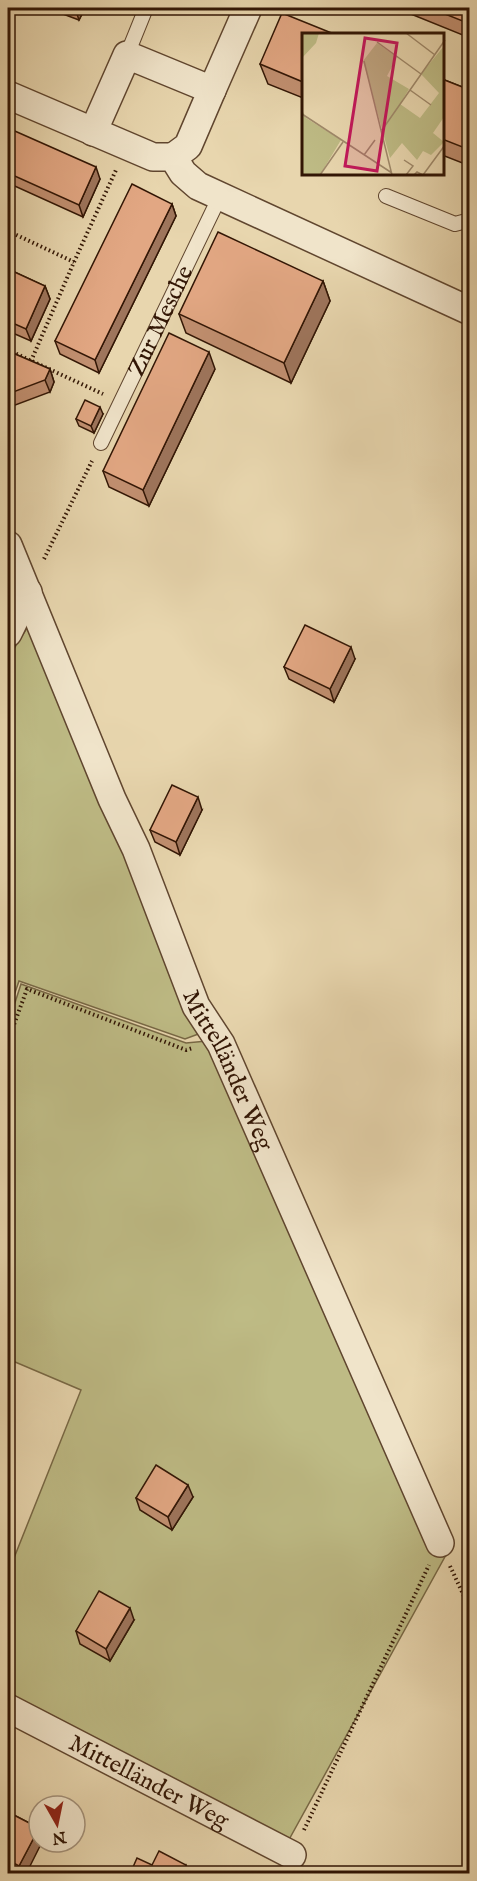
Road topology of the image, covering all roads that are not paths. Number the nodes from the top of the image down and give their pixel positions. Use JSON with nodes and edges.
{"nodes":[{"id":1,"x":146,"y":8,"type":"edge"},
{"id":2,"x":248,"y":8,"type":"edge"},
{"id":3,"x":127,"y":55,"type":"junction"},
{"id":4,"x":212,"y":90,"type":"junction"},
{"id":5,"x":8,"y":95,"type":"edge"},
{"id":6,"x":93,"y":132,"type":"junction"},
{"id":7,"x":173,"y":157,"type":"junction"},
{"id":8,"x":220,"y":196,"type":"junction"},
{"id":9,"x":386,"y":196,"type":"dead end"},
{"id":10,"x":470,"y":220,"type":"edge"},
{"id":11,"x":470,"y":311,"type":"edge"},
{"id":12,"x":101,"y":443,"type":"road end"},
{"id":13,"x":8,"y":545,"type":"edge"},
{"id":14,"x":28,"y":592,"type":"junction"},
{"id":15,"x":8,"y":633,"type":"edge"},
{"id":16,"x":440,"y":1543,"type":"road end"},
{"id":17,"x":8,"y":1708,"type":"edge"},
{"id":18,"x":292,"y":1855,"type":"road end"}],
"edges":[{"from":1,"to":3,"type":"lane"},
{"from":2,"to":4,"type":"street"},
{"from":3,"to":4,"type":"street"},
{"from":3,"to":6,"type":"street"},
{"from":4,"to":7,"type":"street"},
{"from":5,"to":6,"type":"street"},
{"from":6,"to":7,"type":"street"},
{"from":7,"to":8,"type":"street"},
{"from":8,"to":11,"type":"street"},
{"from":8,"to":12,"type":"lane","name":"Zur Mesche"},
{"from":9,"to":10,"type":"lane"},
{"from":13,"to":14,"type":"street","name":"Mittelländer Weg"},
{"from":14,"to":15,"type":"street"},
{"from":14,"to":16,"type":"street","name":"Mittelländer Weg"},
{"from":17,"to":18,"type":"street","name":"Mittelländer Weg"}]}
